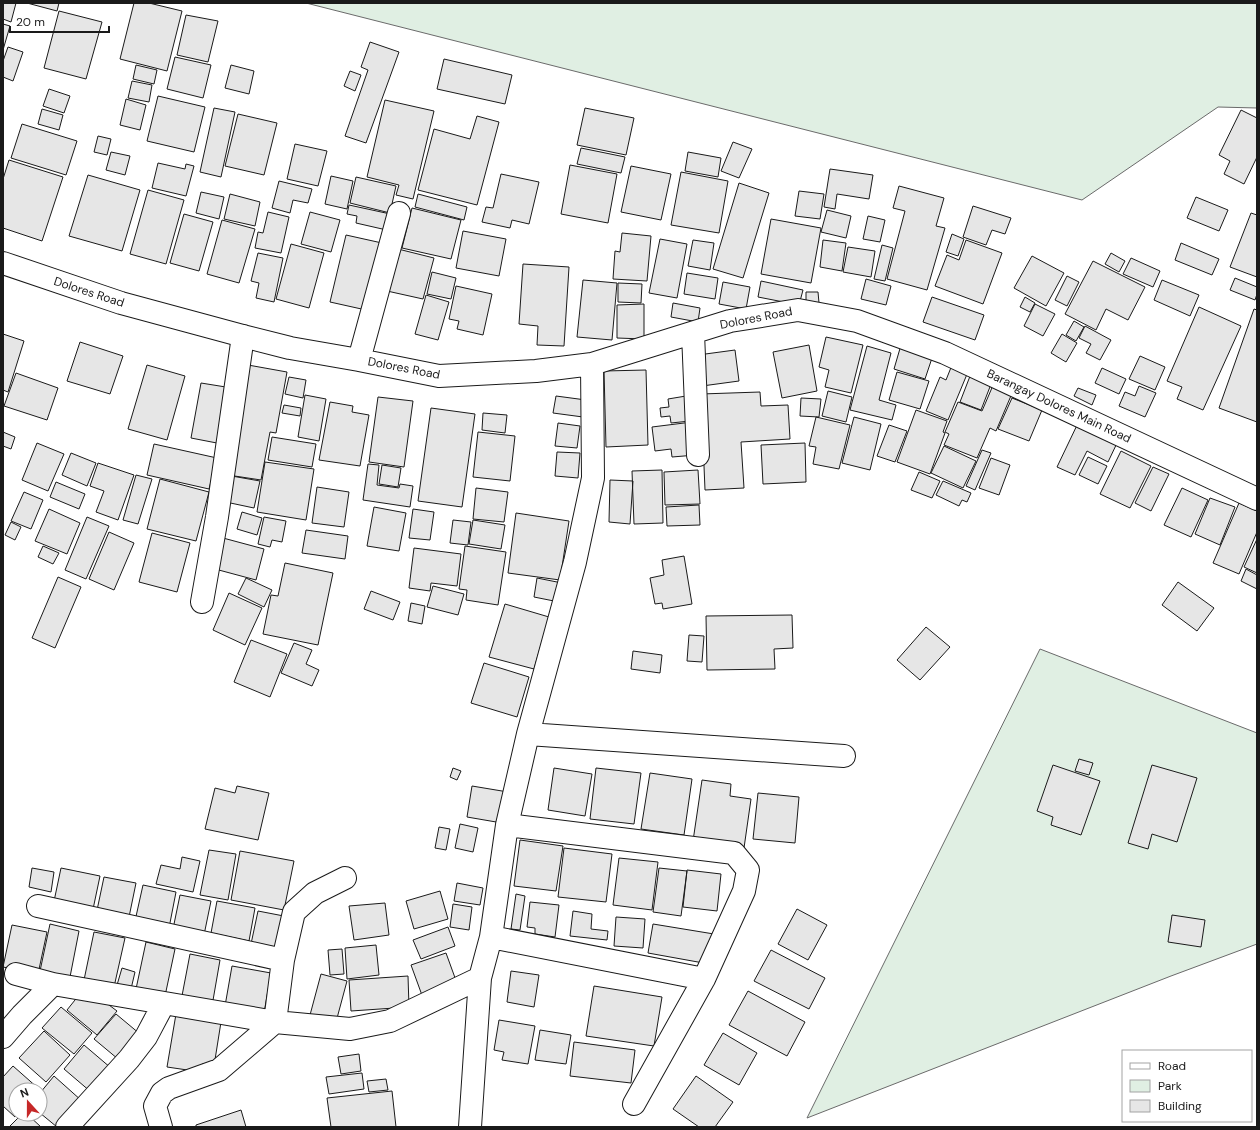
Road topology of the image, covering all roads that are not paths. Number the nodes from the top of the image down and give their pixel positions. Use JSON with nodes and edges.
{"nodes":[{"id":1,"x":399,"y":213,"type":"dead end"},
{"id":2,"x":3,"y":263,"type":"edge"},
{"id":3,"x":857,"y":321,"type":"joint"},
{"id":4,"x":693,"y":333,"type":"junction"},
{"id":5,"x":243,"y":336,"type":"junction"},
{"id":6,"x":359,"y":360,"type":"junction"},
{"id":7,"x":592,"y":364,"type":"junction"},
{"id":8,"x":698,"y":455,"type":"dead end"},
{"id":9,"x":1257,"y":500,"type":"edge"},
{"id":10,"x":202,"y":602,"type":"dead end"},
{"id":11,"x":528,"y":734,"type":"junction"},
{"id":12,"x":844,"y":756,"type":"dead end"},
{"id":13,"x":507,"y":826,"type":"junction"},
{"id":14,"x":345,"y":878,"type":"dead end"},
{"id":15,"x":38,"y":906,"type":"dead end"},
{"id":16,"x":491,"y":937,"type":"junction"},
{"id":17,"x":283,"y":960,"type":"junction"},
{"id":18,"x":16,"y":974,"type":"dead end"},
{"id":19,"x":480,"y":978,"type":"junction"},
{"id":20,"x":704,"y":979,"type":"junction"},
{"id":21,"x":53,"y":984,"type":"junction"},
{"id":22,"x":164,"y":1003,"type":"junction"},
{"id":23,"x":275,"y":1022,"type":"junction"},
{"id":24,"x":3,"y":1037,"type":"edge"},
{"id":25,"x":634,"y":1104,"type":"dead end"},
{"id":26,"x":67,"y":1127,"type":"edge"},
{"id":27,"x":161,"y":1127,"type":"edge"},
{"id":28,"x":470,"y":1127,"type":"edge"}],
"edges":[{"from":1,"to":6,"type":"street"},
{"from":2,"to":5,"type":"street","name":"Dolores Road"},
{"from":3,"to":4,"type":"street","name":"Dolores Road"},
{"from":3,"to":9,"type":"street","name":"Barangay Dolores Main Road"},
{"from":4,"to":7,"type":"street","name":"Dolores Road"},
{"from":4,"to":8,"type":"street"},
{"from":5,"to":6,"type":"street","name":"Dolores Road"},
{"from":5,"to":10,"type":"street"},
{"from":6,"to":7,"type":"street","name":"Dolores Road"},
{"from":7,"to":11,"type":"street"},
{"from":11,"to":12,"type":"street"},
{"from":11,"to":13,"type":"street"},
{"from":13,"to":16,"type":"street"},
{"from":13,"to":20,"type":"street"},
{"from":14,"to":17,"type":"street"},
{"from":15,"to":17,"type":"street"},
{"from":16,"to":19,"type":"street"},
{"from":16,"to":20,"type":"street"},
{"from":17,"to":23,"type":"street"},
{"from":18,"to":21,"type":"street"},
{"from":19,"to":23,"type":"street"},
{"from":19,"to":28,"type":"street"},
{"from":20,"to":25,"type":"street"},
{"from":21,"to":22,"type":"street"},
{"from":21,"to":24,"type":"street"},
{"from":22,"to":23,"type":"street"},
{"from":22,"to":26,"type":"street"},
{"from":23,"to":27,"type":"street"}]}
